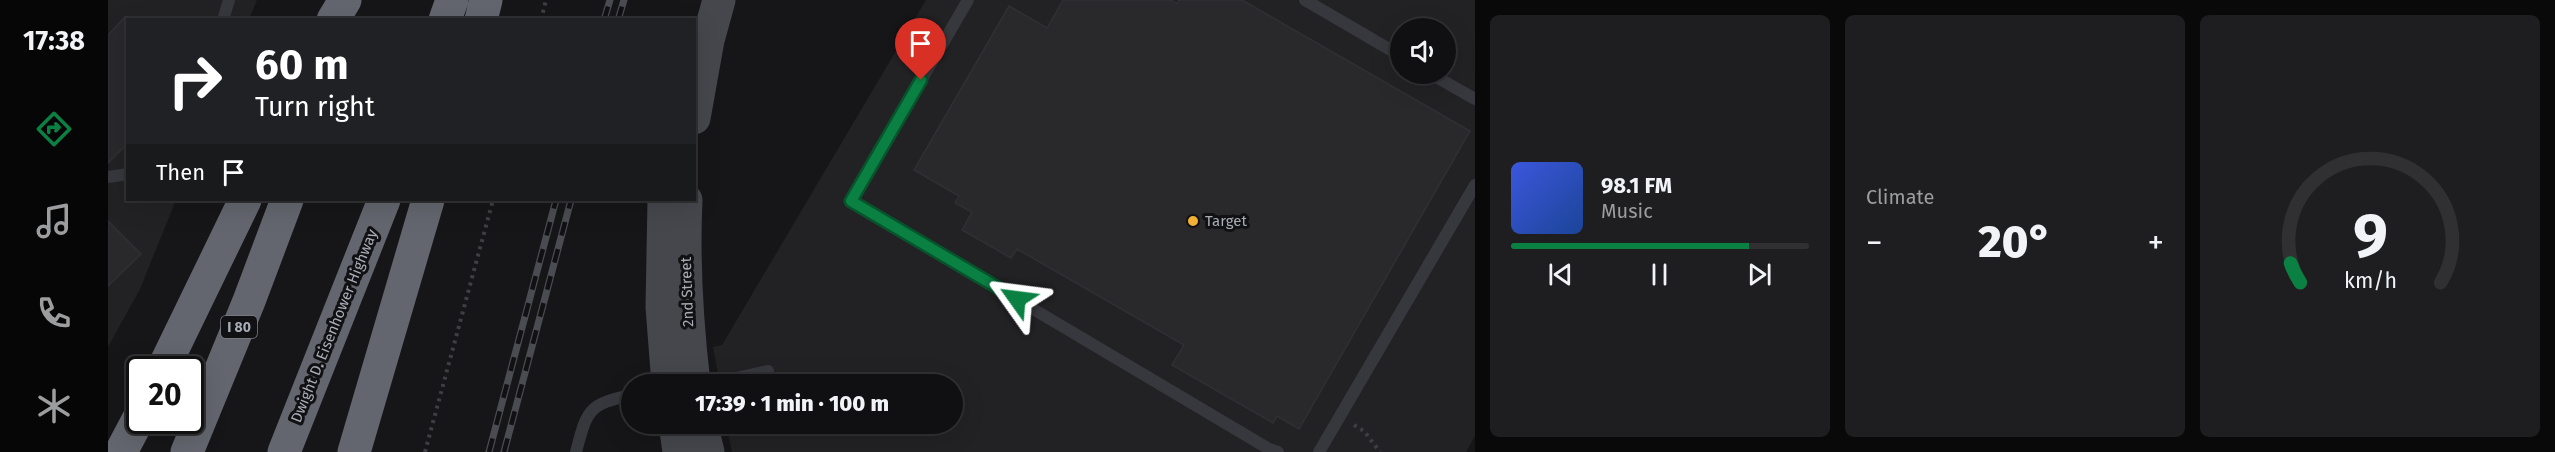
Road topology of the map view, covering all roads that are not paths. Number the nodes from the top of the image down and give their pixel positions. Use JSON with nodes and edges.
{"nodes":[{"id":1,"x":229,"y":0,"type":"edge"},
{"id":2,"x":345,"y":0,"type":"edge"},
{"id":3,"x":360,"y":0,"type":"edge"},
{"id":4,"x":452,"y":0,"type":"edge"},
{"id":5,"x":486,"y":0,"type":"edge"},
{"id":6,"x":696,"y":0,"type":"edge"},
{"id":7,"x":719,"y":0,"type":"edge"},
{"id":8,"x":968,"y":0,"type":"edge"},
{"id":9,"x":1305,"y":0,"type":"edge"},
{"id":10,"x":224,"y":18,"type":"edge"},
{"id":11,"x":334,"y":18,"type":"edge"},
{"id":12,"x":354,"y":18,"type":"edge"},
{"id":13,"x":446,"y":18,"type":"edge"},
{"id":14,"x":482,"y":18,"type":"edge"},
{"id":15,"x":692,"y":18,"type":"edge"},
{"id":16,"x":1390,"y":50,"type":"edge"},
{"id":17,"x":1449,"y":84,"type":"edge"},
{"id":18,"x":1475,"y":99,"type":"edge"},
{"id":19,"x":696,"y":107,"type":"edge"},
{"id":20,"x":126,"y":174,"type":"edge"},
{"id":21,"x":108,"y":177,"type":"edge"},
{"id":22,"x":1475,"y":185,"type":"edge"},
{"id":23,"x":245,"y":201,"type":"edge"},
{"id":24,"x":287,"y":201,"type":"edge"},
{"id":25,"x":384,"y":201,"type":"edge"},
{"id":26,"x":428,"y":201,"type":"edge"},
{"id":27,"x":664,"y":201,"type":"edge"},
{"id":28,"x":686,"y":201,"type":"edge"},
{"id":29,"x":169,"y":356,"type":"edge"},
{"id":30,"x":768,"y":371,"type":"dead end"},
{"id":31,"x":667,"y":374,"type":"edge"},
{"id":32,"x":693,"y":374,"type":"edge"},
{"id":33,"x":754,"y":374,"type":"edge"},
{"id":34,"x":621,"y":397,"type":"edge"},
{"id":35,"x":130,"y":434,"type":"edge"},
{"id":36,"x":677,"y":434,"type":"edge"},
{"id":37,"x":704,"y":434,"type":"edge"},
{"id":38,"x":121,"y":452,"type":"edge"},
{"id":39,"x":187,"y":452,"type":"edge"},
{"id":40,"x":284,"y":452,"type":"edge"},
{"id":41,"x":354,"y":452,"type":"edge"},
{"id":42,"x":576,"y":452,"type":"edge"},
{"id":43,"x":680,"y":452,"type":"edge"},
{"id":44,"x":708,"y":452,"type":"edge"},
{"id":45,"x":1278,"y":452,"type":"edge"},
{"id":46,"x":1319,"y":452,"type":"edge"}],
"edges":[{"from":1,"to":10,"type":"lane"},
{"from":2,"to":11,"type":"highway"},
{"from":3,"to":12,"type":"highway"},
{"from":4,"to":13,"type":"highway"},
{"from":5,"to":14,"type":"highway"},
{"from":6,"to":15,"type":"street"},
{"from":7,"to":19,"type":"street"},
{"from":8,"to":45,"type":"lane"},
{"from":9,"to":16,"type":"lane"},
{"from":17,"to":18,"type":"lane"},
{"from":20,"to":21,"type":"lane"},
{"from":22,"to":46,"type":"lane"},
{"from":23,"to":29,"type":"highway"},
{"from":24,"to":39,"type":"highway","number":"I 80"},
{"from":25,"to":40,"type":"highway","name":"Dwight D. Eisenhower Highway"},
{"from":26,"to":41,"type":"highway"},
{"from":27,"to":31,"type":"street","name":"2nd Street"},
{"from":28,"to":32,"type":"street","name":"2nd Street"},
{"from":30,"to":33,"type":"lane"},
{"from":34,"to":42,"type":"lane"},
{"from":35,"to":38,"type":"highway"},
{"from":36,"to":43,"type":"street"},
{"from":37,"to":44,"type":"street"}]}
